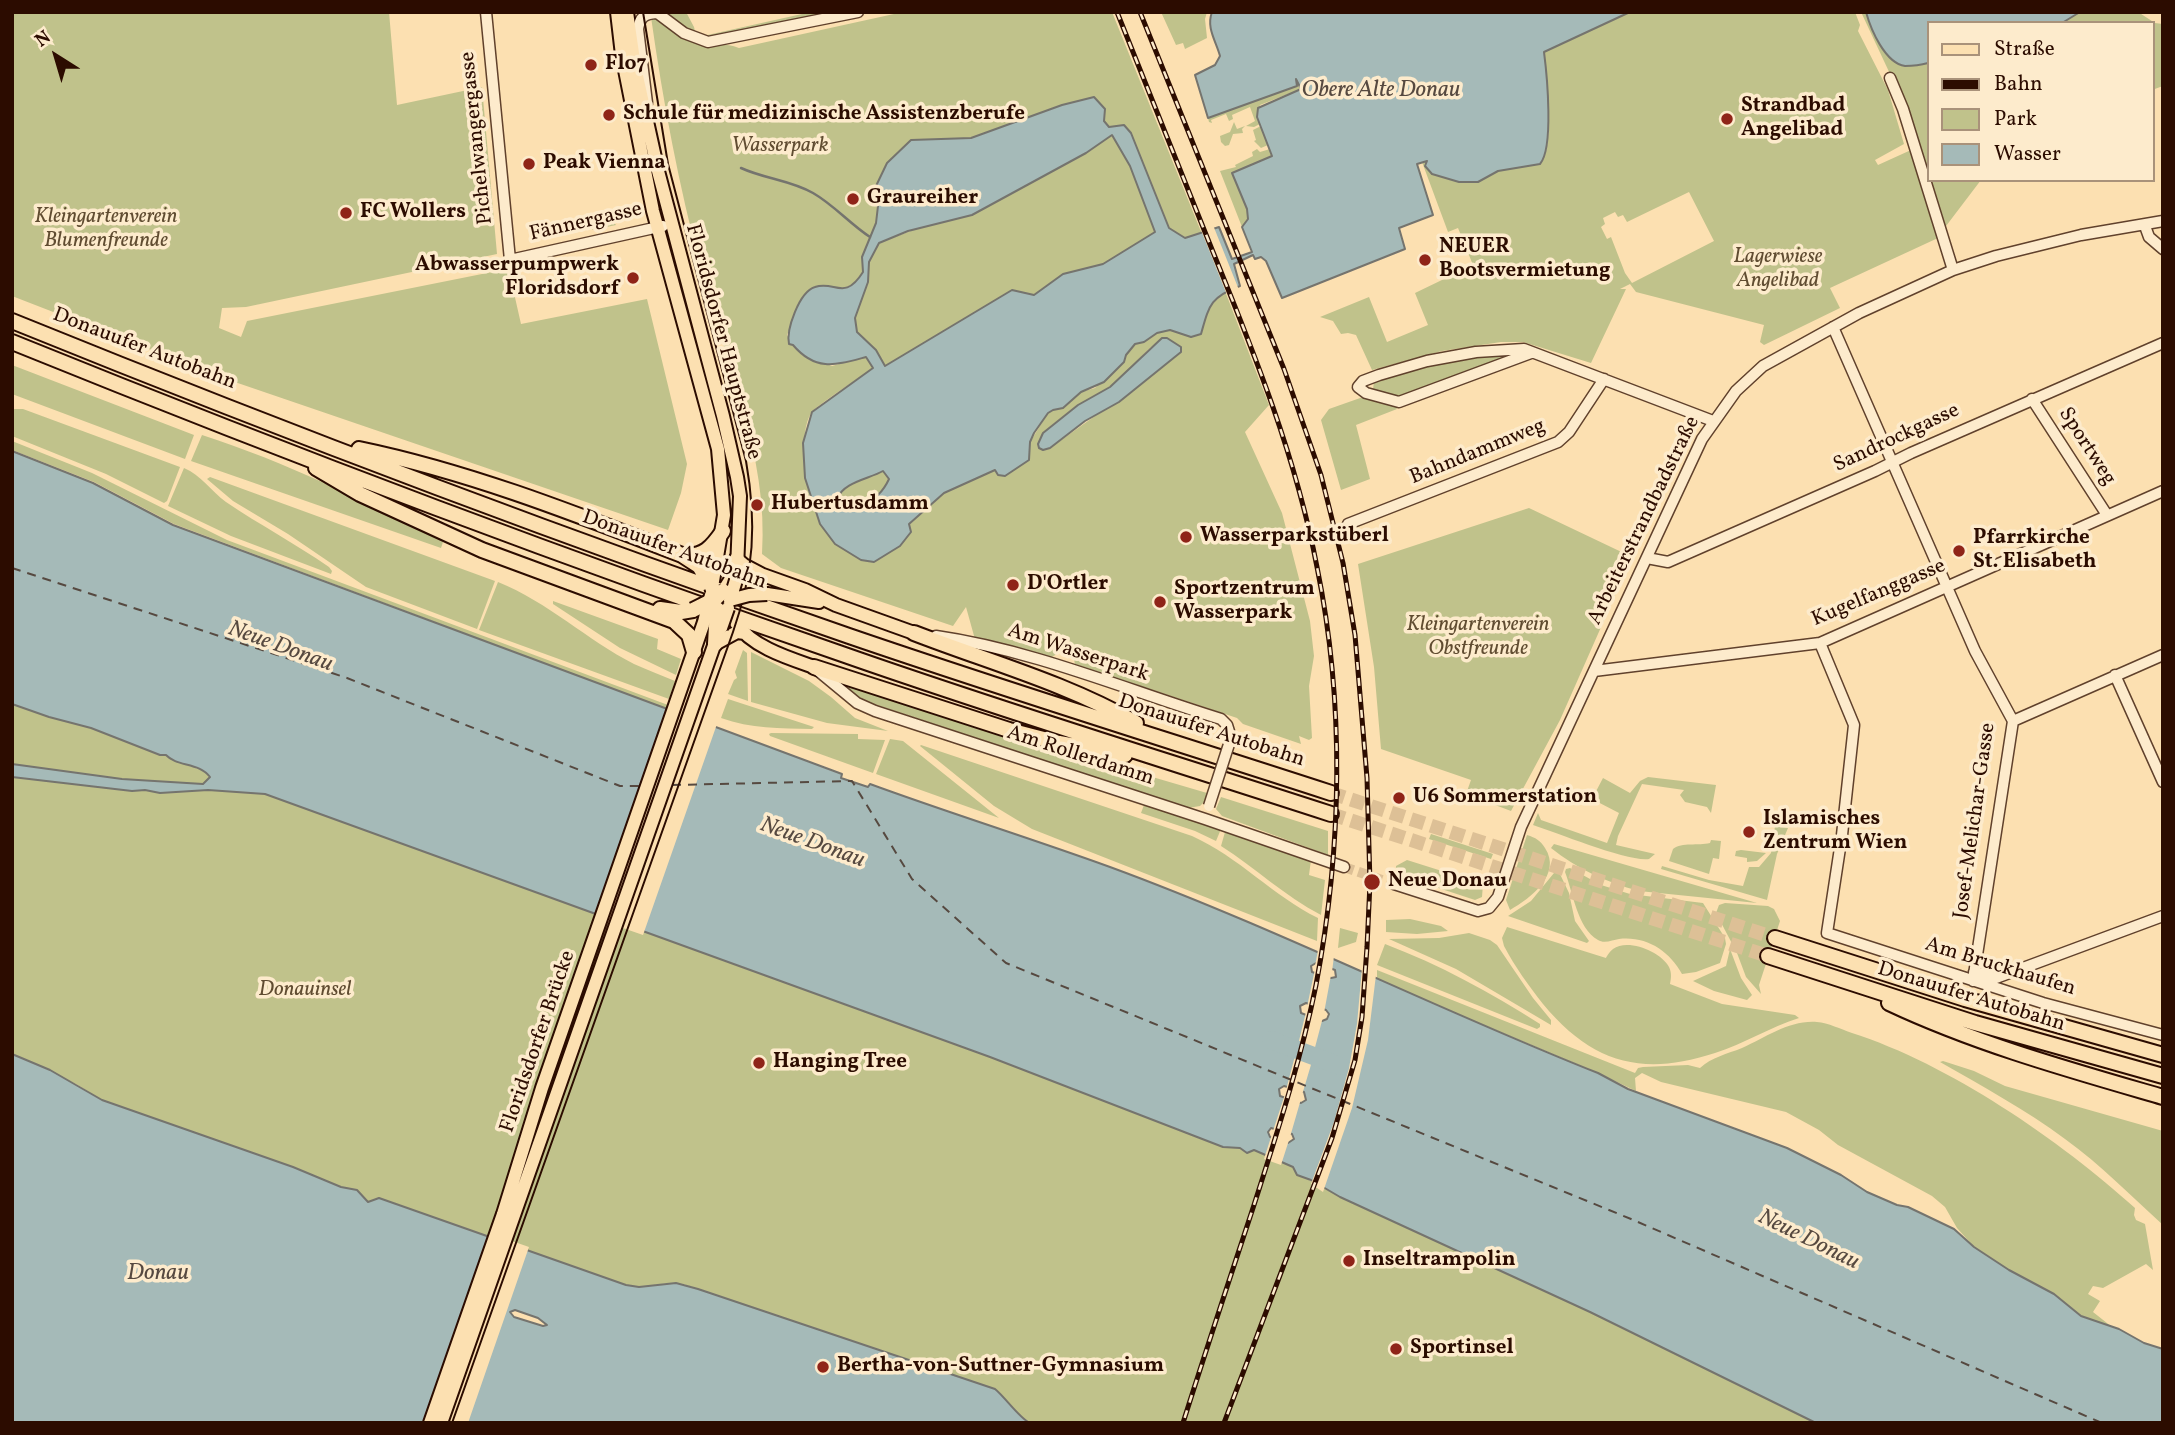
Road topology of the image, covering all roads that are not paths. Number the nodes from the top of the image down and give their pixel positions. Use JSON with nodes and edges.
{"nodes":[{"id":1,"x":486,"y":12,"type":"edge"},
{"id":2,"x":617,"y":12,"type":"edge"},
{"id":3,"x":627,"y":12,"type":"edge"},
{"id":4,"x":656,"y":12,"type":"edge"},
{"id":5,"x":858,"y":12,"type":"edge"},
{"id":6,"x":831,"y":14,"type":"edge"},
{"id":7,"x":1890,"y":78,"type":"dead end"},
{"id":8,"x":649,"y":124,"type":"junction"},
{"id":9,"x":2163,"y":221,"type":"edge"},
{"id":10,"x":664,"y":225,"type":"junction"},
{"id":11,"x":2145,"y":226,"type":"junction"},
{"id":12,"x":2163,"y":249,"type":"edge"},
{"id":13,"x":510,"y":260,"type":"joint"},
{"id":14,"x":1953,"y":270,"type":"junction"},
{"id":15,"x":12,"y":321,"type":"edge"},
{"id":16,"x":1833,"y":327,"type":"junction"},
{"id":17,"x":12,"y":342,"type":"edge"},
{"id":18,"x":2163,"y":343,"type":"edge"},
{"id":19,"x":12,"y":350,"type":"edge"},
{"id":20,"x":1531,"y":353,"type":"junction"},
{"id":21,"x":47,"y":356,"type":"junction"},
{"id":22,"x":1604,"y":379,"type":"junction"},
{"id":23,"x":2032,"y":399,"type":"junction"},
{"id":24,"x":1713,"y":422,"type":"junction"},
{"id":25,"x":317,"y":440,"type":"junction"},
{"id":26,"x":281,"y":447,"type":"junction"},
{"id":27,"x":1893,"y":461,"type":"junction"},
{"id":28,"x":2163,"y":491,"type":"edge"},
{"id":29,"x":2107,"y":515,"type":"junction"},
{"id":30,"x":1348,"y":524,"type":"dead end"},
{"id":31,"x":723,"y":531,"type":"junction"},
{"id":32,"x":682,"y":555,"type":"junction"},
{"id":33,"x":1647,"y":558,"type":"junction"},
{"id":34,"x":737,"y":559,"type":"junction"},
{"id":35,"x":1948,"y":586,"type":"junction"},
{"id":36,"x":721,"y":590,"type":"junction"},
{"id":37,"x":836,"y":605,"type":"junction"},
{"id":38,"x":639,"y":606,"type":"junction"},
{"id":39,"x":710,"y":626,"type":"junction"},
{"id":40,"x":914,"y":633,"type":"junction"},
{"id":41,"x":744,"y":634,"type":"junction"},
{"id":42,"x":1820,"y":643,"type":"junction"},
{"id":43,"x":715,"y":644,"type":"junction"},
{"id":44,"x":694,"y":652,"type":"junction"},
{"id":45,"x":2163,"y":655,"type":"edge"},
{"id":46,"x":814,"y":667,"type":"junction"},
{"id":47,"x":1594,"y":671,"type":"junction"},
{"id":48,"x":2115,"y":675,"type":"junction"},
{"id":49,"x":2013,"y":721,"type":"junction"},
{"id":50,"x":1161,"y":738,"type":"junction"},
{"id":51,"x":1178,"y":764,"type":"junction"},
{"id":52,"x":2163,"y":782,"type":"edge"},
{"id":53,"x":1331,"y":793,"type":"tunnel mouth"},
{"id":54,"x":1331,"y":814,"type":"tunnel mouth"},
{"id":55,"x":1205,"y":819,"type":"junction"},
{"id":56,"x":1344,"y":867,"type":"tunnel mouth"},
{"id":57,"x":1394,"y":884,"type":"tunnel mouth"},
{"id":58,"x":2163,"y":916,"type":"edge"},
{"id":59,"x":1775,"y":938,"type":"tunnel mouth"},
{"id":60,"x":1769,"y":956,"type":"tunnel mouth"},
{"id":61,"x":1830,"y":976,"type":"junction"},
{"id":62,"x":1973,"y":977,"type":"junction"},
{"id":63,"x":1995,"y":983,"type":"junction"},
{"id":64,"x":2163,"y":1035,"type":"edge"},
{"id":65,"x":2163,"y":1055,"type":"edge"},
{"id":66,"x":2163,"y":1076,"type":"edge"},
{"id":67,"x":2163,"y":1097,"type":"edge"},
{"id":68,"x":516,"y":1192,"type":"junction"},
{"id":69,"x":429,"y":1423,"type":"edge"},
{"id":70,"x":441,"y":1423,"type":"edge"}],
"edges":[{"from":1,"to":13,"type":"street","name":"Pichelwangergasse"},
{"from":2,"to":10,"type":"main road","name":"Floridsdorfer Hauptstraße"},
{"from":3,"to":8,"type":"main road","name":"Floridsdorfer Hauptstraße"},
{"from":4,"to":6,"type":"street"},
{"from":4,"to":8,"type":"street"},
{"from":5,"to":6,"type":"street"},
{"from":7,"to":14,"type":"street"},
{"from":8,"to":10,"type":"main road","name":"Floridsdorfer Hauptstraße"},
{"from":9,"to":11,"type":"street","name":"Arbeiterstrandbadstraße"},
{"from":10,"to":13,"type":"street","name":"Fännergasse"},
{"from":10,"to":31,"type":"main road","name":"Floridsdorfer Hauptstraße"},
{"from":10,"to":34,"type":"main road","name":"Floridsdorfer Hauptstraße"},
{"from":11,"to":12,"type":"street"},
{"from":11,"to":14,"type":"street","name":"Arbeiterstrandbadstraße"},
{"from":14,"to":16,"type":"street","name":"Arbeiterstrandbadstraße"},
{"from":15,"to":25,"type":"highway","name":"Donauufer Autobahn"},
{"from":16,"to":24,"type":"street","name":"Arbeiterstrandbadstraße"},
{"from":16,"to":27,"type":"street","name":"Josef-Melichar-Gasse"},
{"from":17,"to":21,"type":"highway","name":"Donauufer Autobahn"},
{"from":18,"to":23,"type":"street","name":"Sandrockgasse"},
{"from":19,"to":21,"type":"highway"},
{"from":20,"to":20,"type":"street"},
{"from":20,"to":22,"type":"street"},
{"from":21,"to":26,"type":"highway","name":"Donauufer Autobahn"},
{"from":22,"to":24,"type":"street"},
{"from":22,"to":30,"type":"street","name":"Bahndammweg"},
{"from":23,"to":27,"type":"street","name":"Sandrockgasse"},
{"from":23,"to":29,"type":"street","name":"Sportweg"},
{"from":24,"to":33,"type":"street","name":"Arbeiterstrandbadstraße"},
{"from":25,"to":32,"type":"highway"},
{"from":25,"to":50,"type":"highway","name":"Donauufer Autobahn"},
{"from":26,"to":38,"type":"highway"},
{"from":26,"to":51,"type":"highway","name":"Donauufer Autobahn"},
{"from":27,"to":33,"type":"street","name":"Sandrockgasse"},
{"from":27,"to":35,"type":"street","name":"Josef-Melichar-Gasse"},
{"from":28,"to":29,"type":"street","name":"Kugelfanggasse"},
{"from":29,"to":35,"type":"street","name":"Kugelfanggasse"},
{"from":31,"to":32,"type":"highway"},
{"from":31,"to":36,"type":"main road","name":"Floridsdorfer Hauptstraße"},
{"from":32,"to":36,"type":"highway"},
{"from":33,"to":47,"type":"street","name":"Arbeiterstrandbadstraße"},
{"from":34,"to":36,"type":"highway"},
{"from":34,"to":37,"type":"main road"},
{"from":35,"to":42,"type":"street","name":"Kugelfanggasse"},
{"from":35,"to":49,"type":"street","name":"Josef-Melichar-Gasse"},
{"from":36,"to":37,"type":"main road","bridge":true},
{"from":36,"to":38,"type":"highway","bridge":true},
{"from":36,"to":39,"type":"highway","bridge":true},
{"from":36,"to":41,"type":"main road"},
{"from":37,"to":40,"type":"main road"},
{"from":38,"to":44,"type":"highway"},
{"from":39,"to":43,"type":"highway"},
{"from":39,"to":44,"type":"main road"},
{"from":40,"to":50,"type":"highway"},
{"from":40,"to":55,"type":"street","name":"Am Wasserpark","bridge":true},
{"from":41,"to":43,"type":"main road"},
{"from":41,"to":46,"type":"main road"},
{"from":42,"to":47,"type":"street","name":"Kugelfanggasse"},
{"from":42,"to":62,"type":"street","name":"Am Bruckhaufen"},
{"from":43,"to":68,"type":"main road","name":"Floridsdorfer Brücke"},
{"from":44,"to":68,"type":"main road","name":"Floridsdorfer Brücke"},
{"from":45,"to":48,"type":"street"},
{"from":46,"to":51,"type":"highway"},
{"from":46,"to":55,"type":"street","name":"Am Rollerdamm"},
{"from":47,"to":57,"type":"street","name":"Arbeiterstrandbadstraße"},
{"from":48,"to":49,"type":"street"},
{"from":48,"to":52,"type":"street"},
{"from":49,"to":62,"type":"street","name":"Josef-Melichar-Gasse"},
{"from":50,"to":53,"type":"highway","name":"Donauufer Autobahn"},
{"from":51,"to":54,"type":"highway","name":"Donauufer Autobahn"},
{"from":55,"to":56,"type":"street","name":"Am Rollerdamm"},
{"from":58,"to":63,"type":"street"},
{"from":59,"to":65,"type":"highway","name":"Donauufer Autobahn"},
{"from":60,"to":61,"type":"highway","name":"Donauufer Autobahn"},
{"from":61,"to":66,"type":"highway","name":"Donauufer Autobahn"},
{"from":61,"to":67,"type":"highway"},
{"from":62,"to":63,"type":"street","name":"Am Bruckhaufen"},
{"from":63,"to":64,"type":"street","name":"Am Bruckhaufen"},
{"from":68,"to":69,"type":"main road","name":"Floridsdorfer Brücke"},
{"from":68,"to":70,"type":"main road","name":"Floridsdorfer Brücke"}]}
